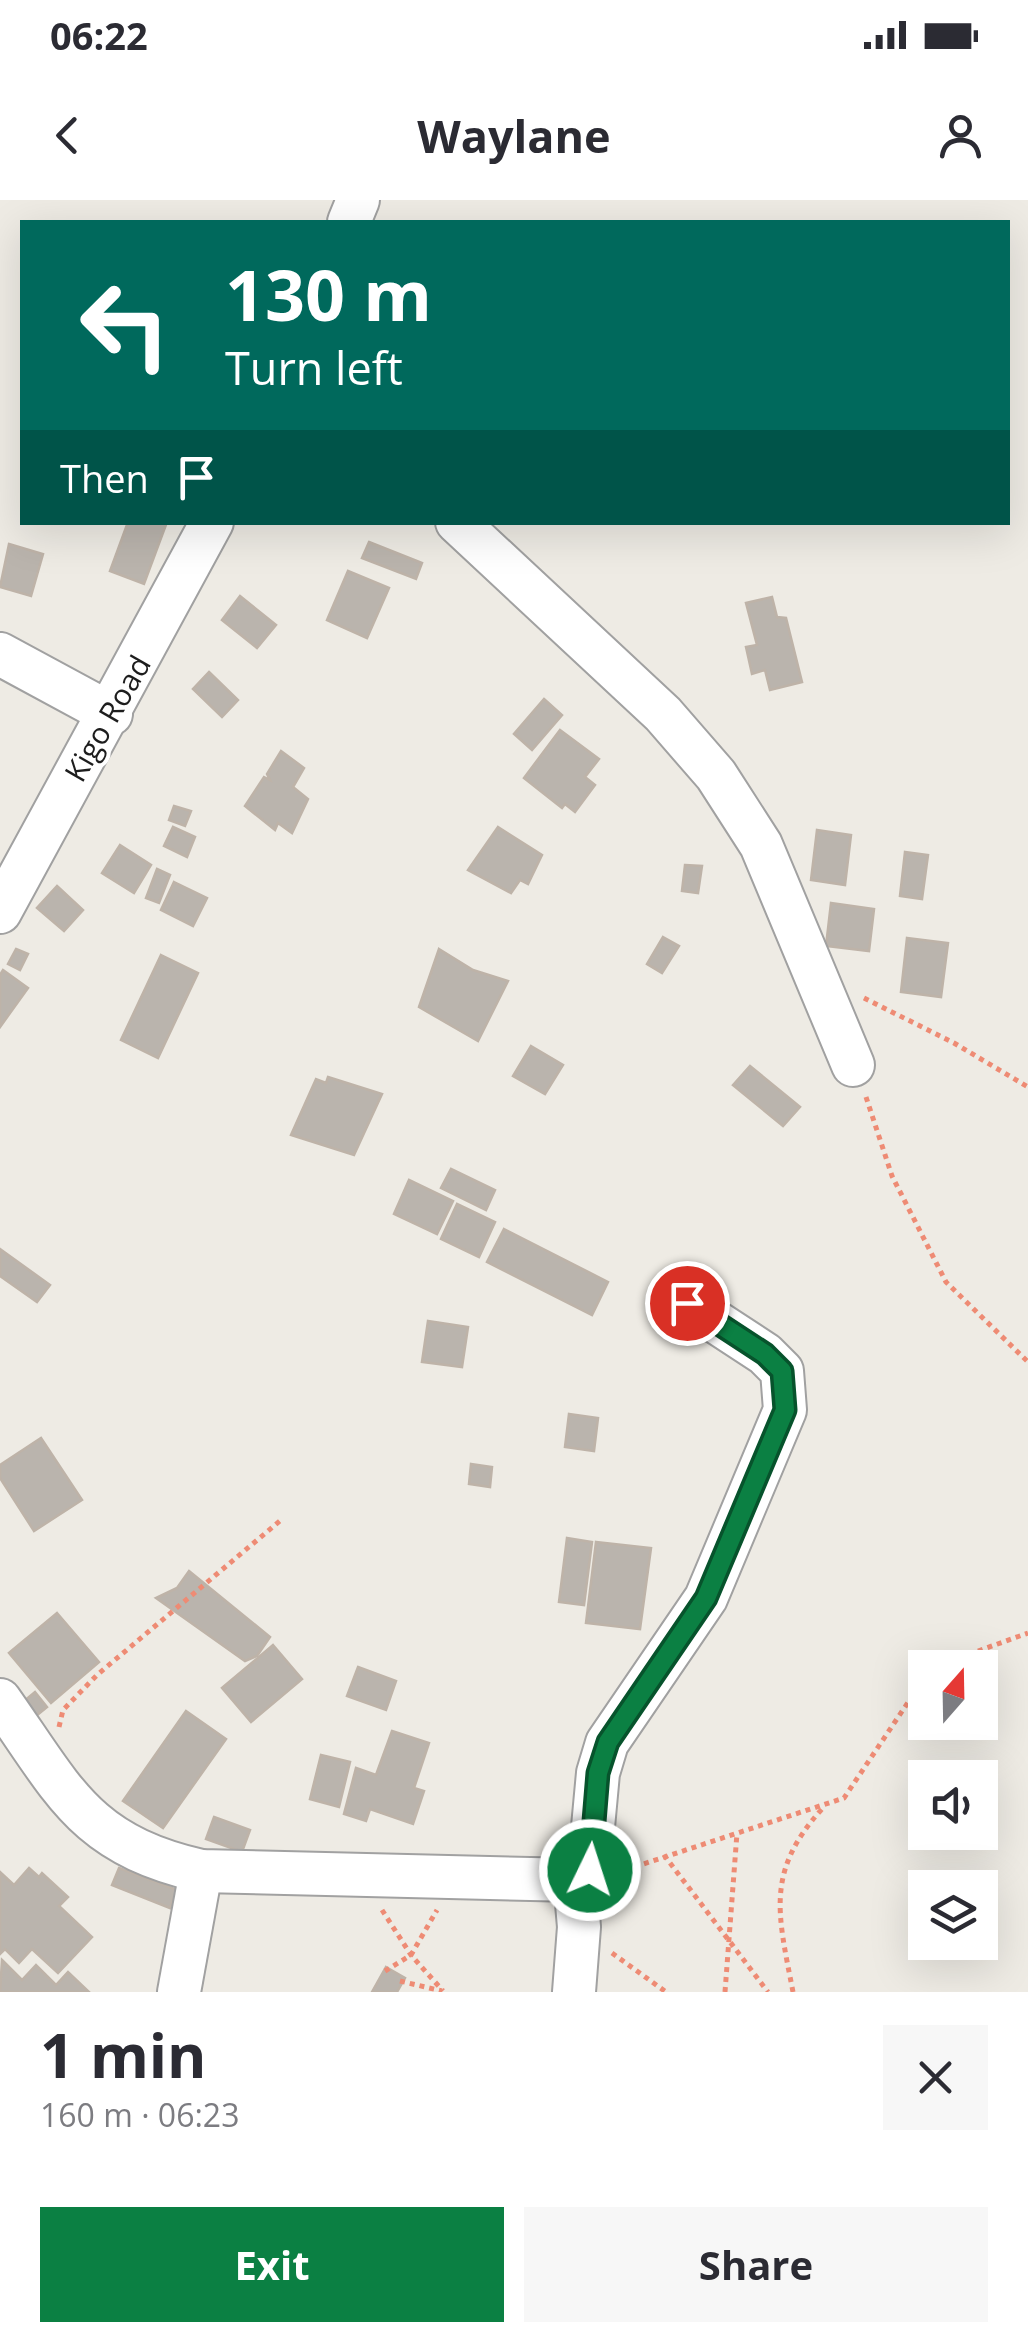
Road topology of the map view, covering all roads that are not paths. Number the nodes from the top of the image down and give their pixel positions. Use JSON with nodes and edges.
{"nodes":[{"id":1,"x":210,"y":525,"type":"edge"},
{"id":2,"x":459,"y":525,"type":"edge"},
{"id":3,"x":0,"y":654,"type":"edge"},
{"id":4,"x":111,"y":714,"type":"junction"},
{"id":5,"x":0,"y":912,"type":"edge"},
{"id":6,"x":853,"y":1064,"type":"road end"},
{"id":7,"x":687,"y":1303,"type":"dead end"},
{"id":8,"x":0,"y":1700,"type":"edge"},
{"id":9,"x":201,"y":1872,"type":"junction"},
{"id":10,"x":576,"y":1880,"type":"junction"},
{"id":11,"x":179,"y":1992,"type":"edge"},
{"id":12,"x":574,"y":1992,"type":"edge"}],
"edges":[{"from":1,"to":4,"type":"street","name":"Kigo Road"},
{"from":2,"to":6,"type":"street"},
{"from":3,"to":4,"type":"street"},
{"from":4,"to":5,"type":"street","name":"Kigo Road"},
{"from":7,"to":10,"type":"street"},
{"from":8,"to":9,"type":"street"},
{"from":9,"to":10,"type":"street"},
{"from":9,"to":11,"type":"street"},
{"from":10,"to":12,"type":"street"}]}
